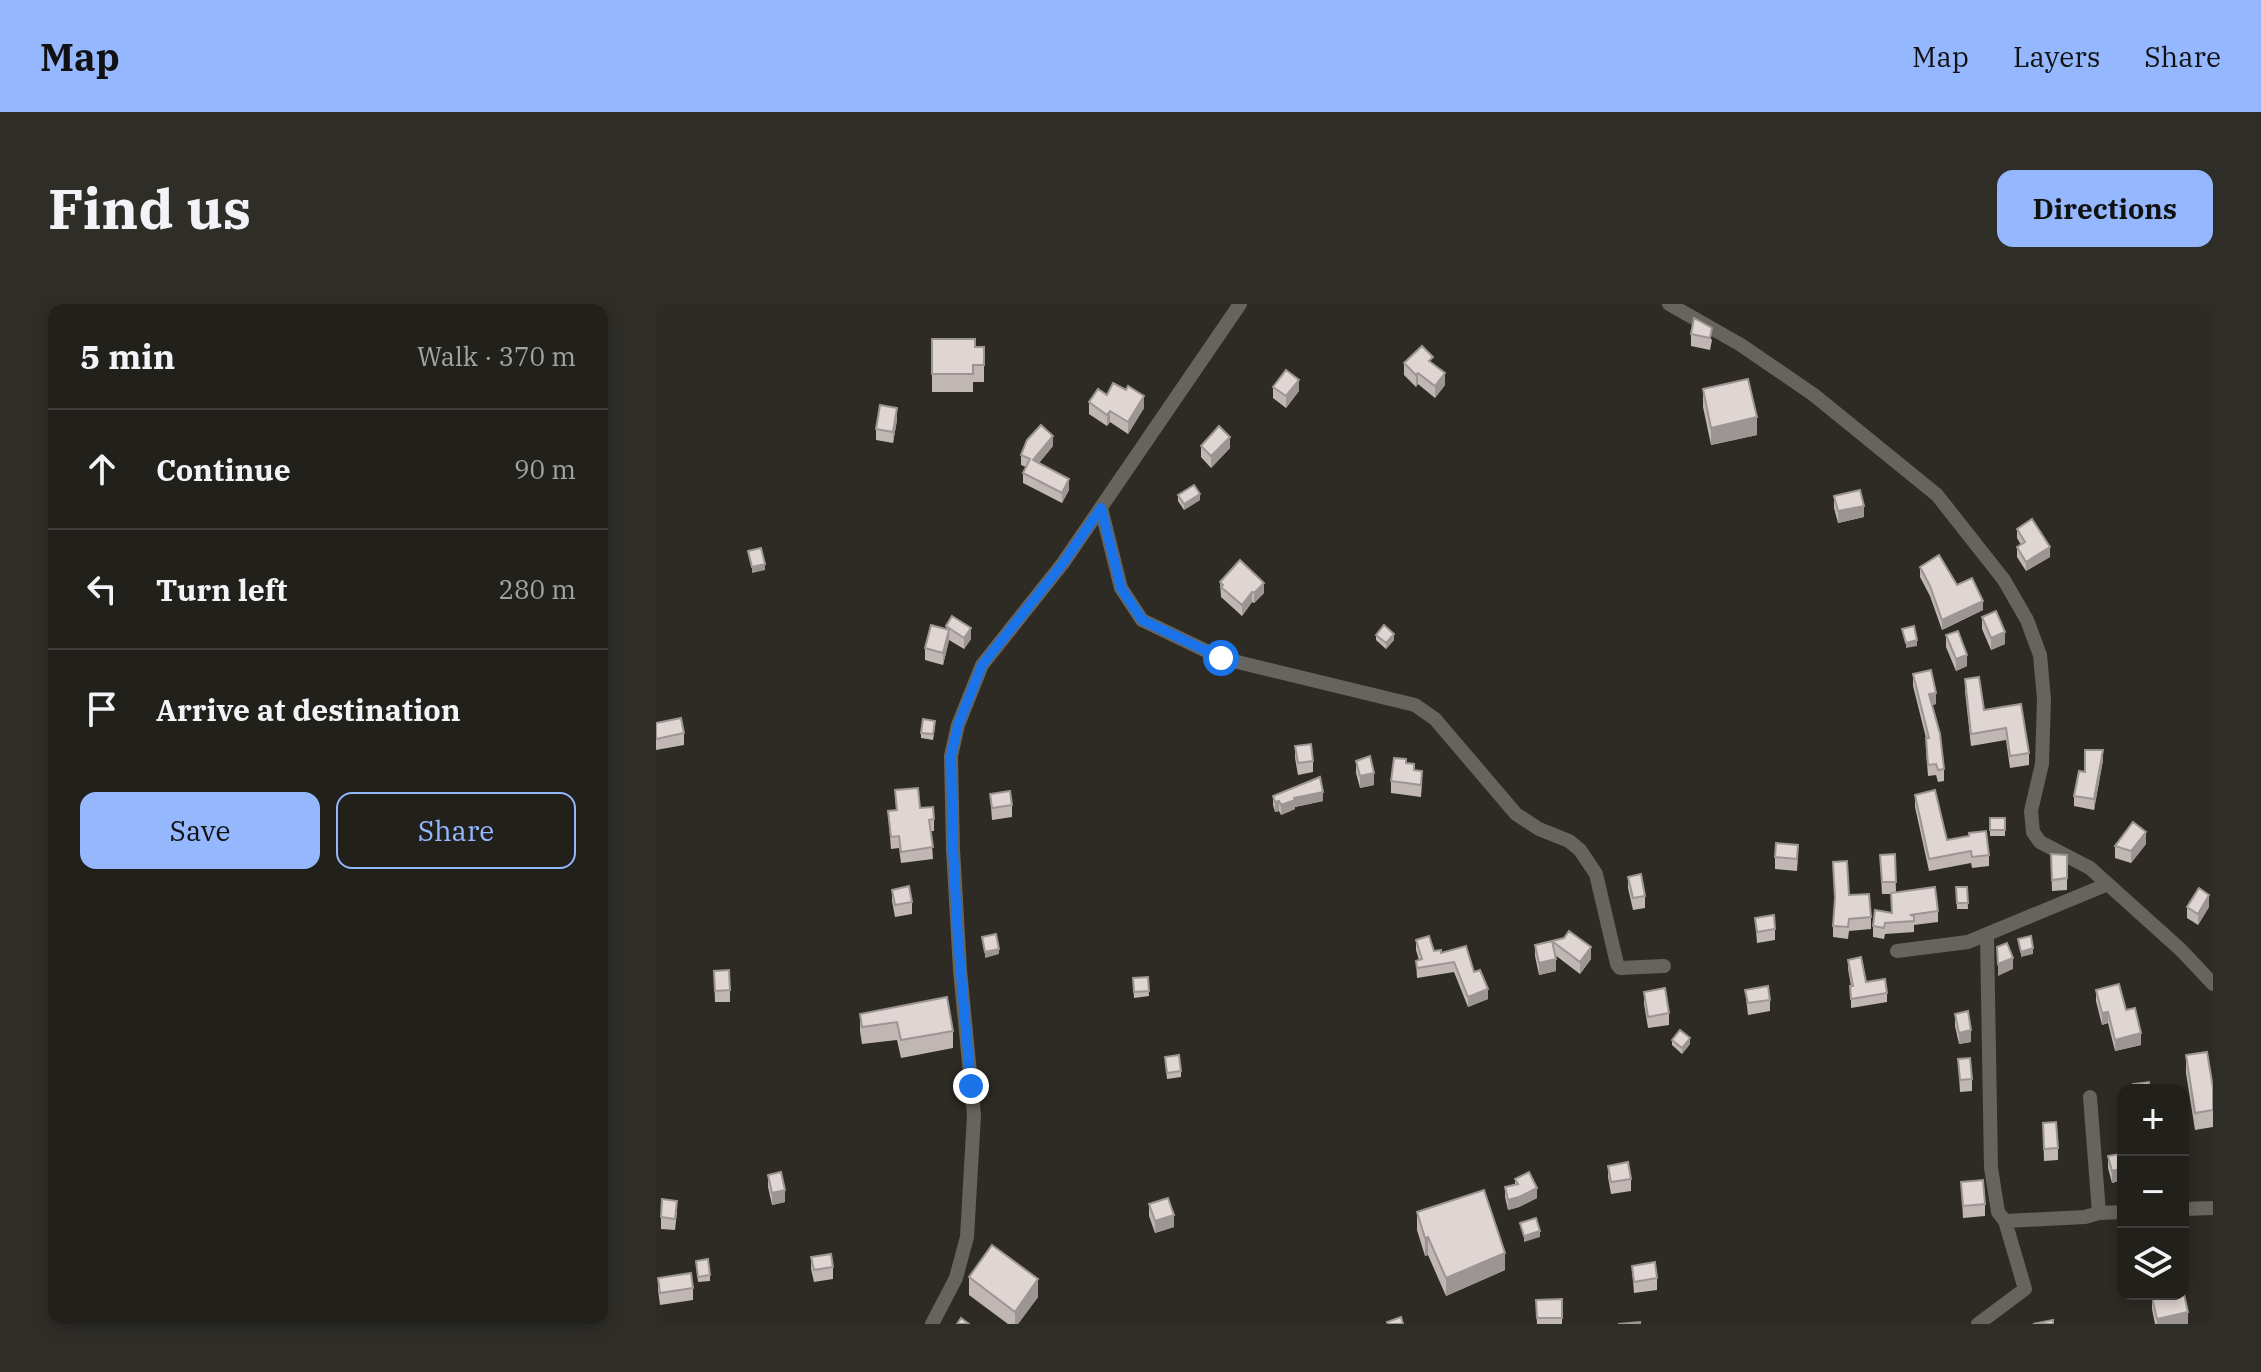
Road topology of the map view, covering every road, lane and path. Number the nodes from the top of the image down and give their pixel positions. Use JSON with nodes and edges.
{"nodes":[{"id":1,"x":1240,"y":304,"type":"edge"},
{"id":2,"x":1669,"y":304,"type":"edge"},
{"id":3,"x":1101,"y":508,"type":"junction"},
{"id":4,"x":2108,"y":884,"type":"junction"},
{"id":5,"x":1987,"y":936,"type":"junction"},
{"id":6,"x":1897,"y":951,"type":"dead end"},
{"id":7,"x":1664,"y":966,"type":"dead end"},
{"id":8,"x":2213,"y":984,"type":"edge"},
{"id":9,"x":2090,"y":1097,"type":"dead end"},
{"id":10,"x":2213,"y":1208,"type":"edge"},
{"id":11,"x":2189,"y":1209,"type":"edge"},
{"id":12,"x":2117,"y":1212,"type":"edge"},
{"id":13,"x":2099,"y":1213,"type":"junction"},
{"id":14,"x":2005,"y":1221,"type":"junction"},
{"id":15,"x":932,"y":1324,"type":"edge"},
{"id":16,"x":1978,"y":1324,"type":"edge"}],
"edges":[{"from":1,"to":3,"type":"street"},
{"from":2,"to":4,"type":"street"},
{"from":3,"to":7,"type":"street"},
{"from":3,"to":15,"type":"street"},
{"from":4,"to":5,"type":"street"},
{"from":4,"to":8,"type":"street"},
{"from":5,"to":6,"type":"street"},
{"from":5,"to":14,"type":"street"},
{"from":9,"to":13,"type":"street"},
{"from":10,"to":11,"type":"street"},
{"from":12,"to":13,"type":"street"},
{"from":13,"to":14,"type":"street"},
{"from":14,"to":16,"type":"street"}]}
